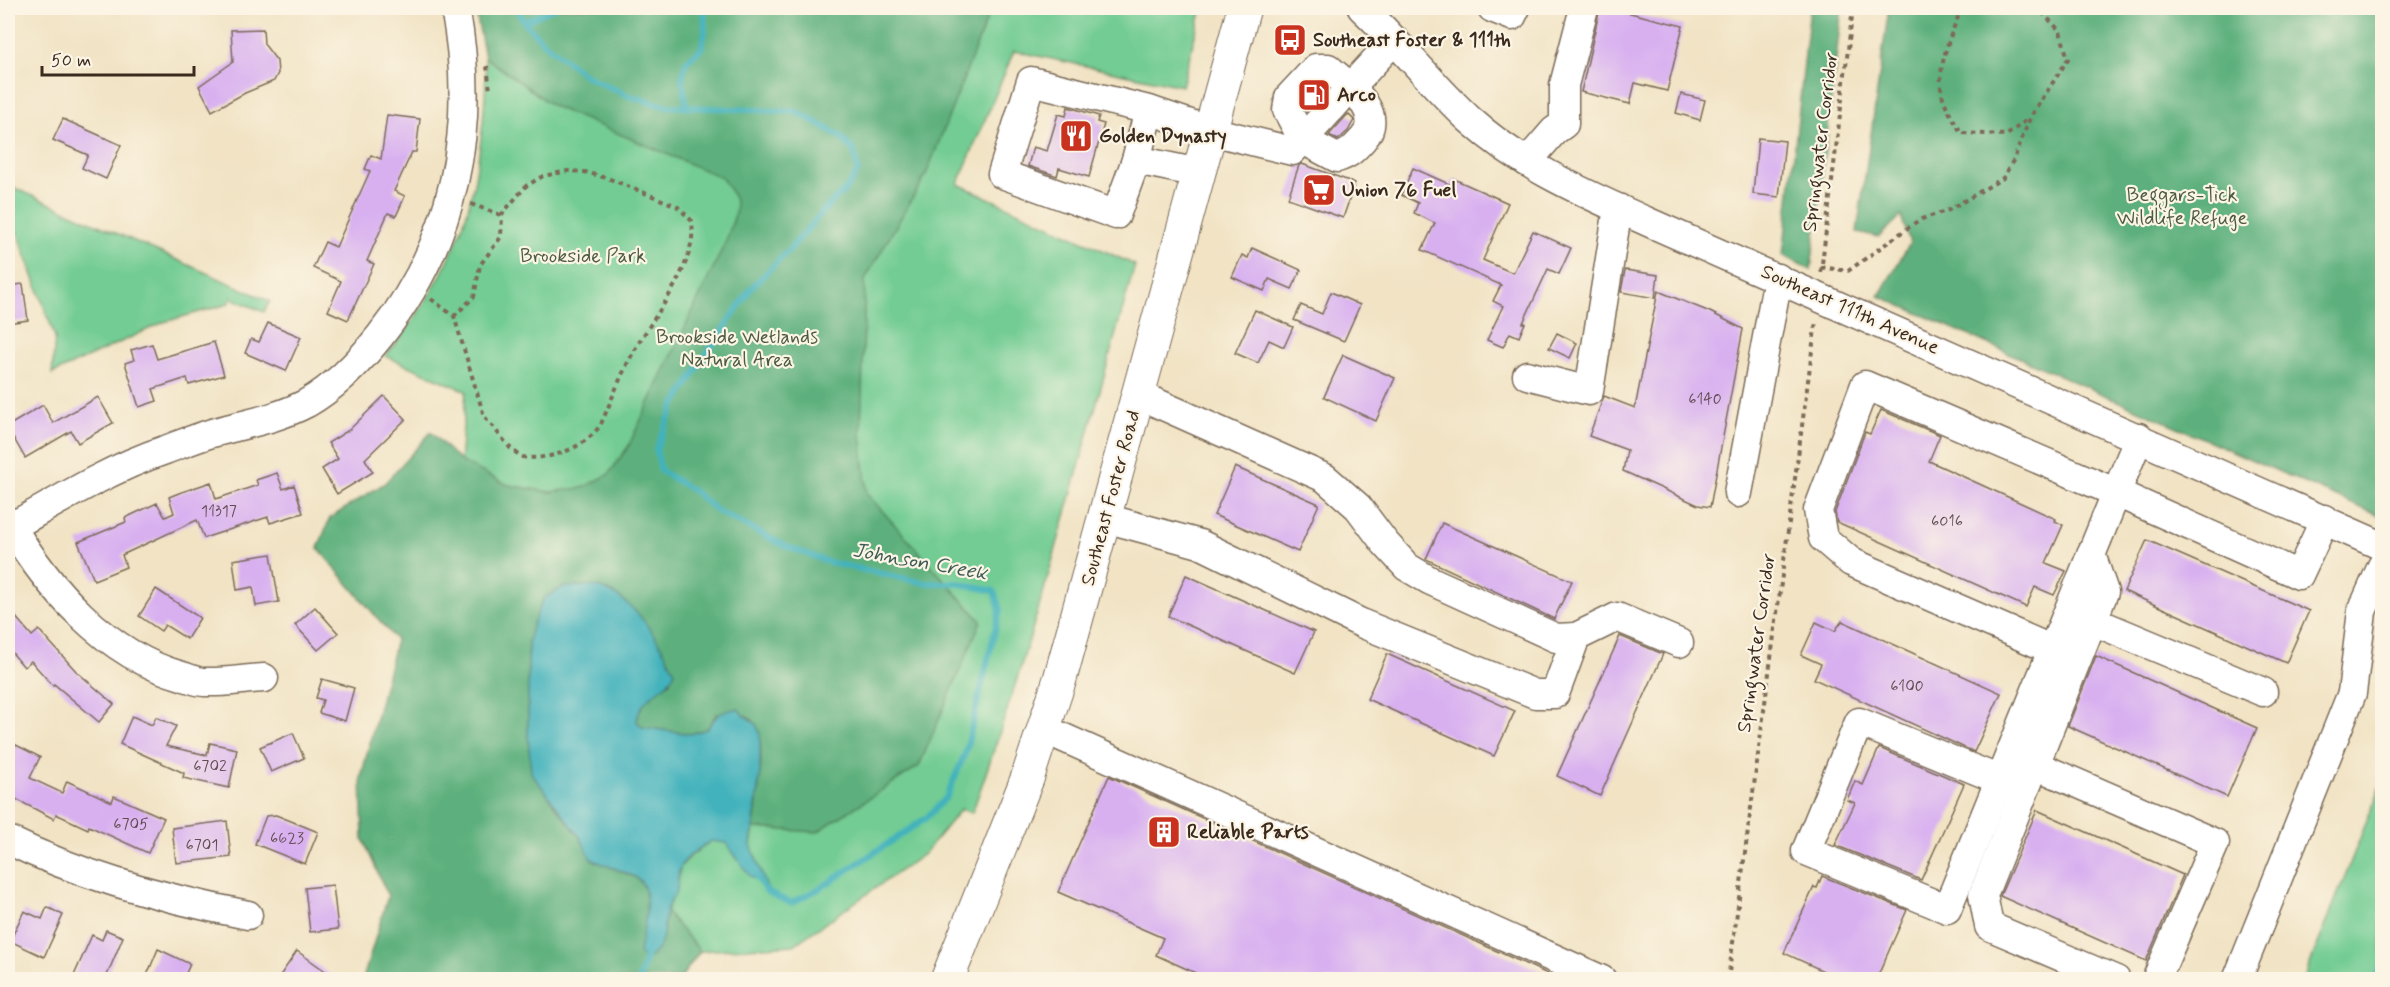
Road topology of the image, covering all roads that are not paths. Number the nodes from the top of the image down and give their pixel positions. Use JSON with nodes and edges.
{"nodes":[{"id":1,"x":455,"y":8,"type":"edge"},
{"id":2,"x":1244,"y":8,"type":"edge"},
{"id":3,"x":1362,"y":8,"type":"edge"},
{"id":4,"x":1492,"y":8,"type":"edge"},
{"id":5,"x":1516,"y":8,"type":"edge"},
{"id":6,"x":1584,"y":8,"type":"edge"},
{"id":7,"x":1394,"y":40,"type":"junction"},
{"id":8,"x":1350,"y":88,"type":"junction"},
{"id":9,"x":1149,"y":110,"type":"junction"},
{"id":10,"x":1210,"y":131,"type":"junction"},
{"id":11,"x":1303,"y":140,"type":"junction"},
{"id":12,"x":1137,"y":160,"type":"junction"},
{"id":13,"x":1527,"y":162,"type":"junction"},
{"id":14,"x":1199,"y":173,"type":"junction"},
{"id":15,"x":1618,"y":208,"type":"junction"},
{"id":16,"x":1778,"y":278,"type":"junction"},
{"id":17,"x":1527,"y":375,"type":"dead end"},
{"id":18,"x":1139,"y":395,"type":"junction"},
{"id":19,"x":2139,"y":437,"type":"junction"},
{"id":20,"x":1738,"y":493,"type":"dead end"},
{"id":21,"x":2116,"y":493,"type":"junction"},
{"id":22,"x":1106,"y":518,"type":"junction"},
{"id":23,"x":2325,"y":519,"type":"junction"},
{"id":24,"x":9,"y":526,"type":"edge"},
{"id":25,"x":2382,"y":546,"type":"edge"},
{"id":26,"x":2091,"y":554,"type":"junction"},
{"id":27,"x":2380,"y":580,"type":"edge"},
{"id":28,"x":2093,"y":621,"type":"junction"},
{"id":29,"x":1576,"y":637,"type":"junction"},
{"id":30,"x":1678,"y":643,"type":"dead end"},
{"id":31,"x":2053,"y":650,"type":"junction"},
{"id":32,"x":264,"y":678,"type":"dead end"},
{"id":33,"x":2263,"y":692,"type":"dead end"},
{"id":34,"x":1044,"y":729,"type":"junction"},
{"id":35,"x":2035,"y":765,"type":"junction"},
{"id":36,"x":2000,"y":780,"type":"junction"},
{"id":37,"x":9,"y":843,"type":"edge"},
{"id":38,"x":248,"y":915,"type":"dead end"},
{"id":39,"x":947,"y":980,"type":"edge"},
{"id":40,"x":1602,"y":980,"type":"edge"},
{"id":41,"x":2116,"y":980,"type":"edge"},
{"id":42,"x":2156,"y":980,"type":"edge"},
{"id":43,"x":2237,"y":980,"type":"edge"}],
"edges":[{"from":1,"to":24,"type":"street"},
{"from":2,"to":10,"type":"main road","name":"Southeast Foster Road"},
{"from":3,"to":7,"type":"street","name":"Southeast 111th Avenue"},
{"from":4,"to":5,"type":"street"},
{"from":6,"to":13,"type":"street"},
{"from":7,"to":8,"type":"street"},
{"from":7,"to":13,"type":"street","name":"Southeast 111th Avenue"},
{"from":8,"to":11,"type":"street"},
{"from":8,"to":11,"type":"street"},
{"from":8,"to":11,"type":"street"},
{"from":9,"to":10,"type":"street"},
{"from":9,"to":12,"type":"street"},
{"from":9,"to":12,"type":"street"},
{"from":10,"to":11,"type":"street"},
{"from":10,"to":14,"type":"main road","name":"Southeast Foster Road"},
{"from":12,"to":14,"type":"street"},
{"from":13,"to":15,"type":"street","name":"Southeast 111th Avenue"},
{"from":14,"to":18,"type":"main road","name":"Southeast Foster Road"},
{"from":15,"to":16,"type":"street","name":"Southeast 111th Avenue"},
{"from":15,"to":17,"type":"street"},
{"from":16,"to":19,"type":"street","name":"Southeast 111th Avenue"},
{"from":16,"to":20,"type":"street"},
{"from":18,"to":22,"type":"main road","name":"Southeast Foster Road"},
{"from":18,"to":29,"type":"street"},
{"from":19,"to":21,"type":"street"},
{"from":19,"to":23,"type":"street","name":"Southeast 111th Avenue"},
{"from":21,"to":23,"type":"street"},
{"from":21,"to":26,"type":"street"},
{"from":21,"to":31,"type":"street"},
{"from":22,"to":29,"type":"street"},
{"from":22,"to":34,"type":"main road","name":"Southeast Foster Road"},
{"from":23,"to":25,"type":"street","name":"Southeast 111th Avenue"},
{"from":24,"to":32,"type":"street"},
{"from":26,"to":28,"type":"street"},
{"from":26,"to":31,"type":"street"},
{"from":27,"to":43,"type":"street"},
{"from":28,"to":33,"type":"street"},
{"from":28,"to":35,"type":"street"},
{"from":29,"to":30,"type":"street"},
{"from":31,"to":36,"type":"street"},
{"from":34,"to":39,"type":"main road","name":"Southeast Foster Road"},
{"from":34,"to":40,"type":"street"},
{"from":35,"to":41,"type":"street"},
{"from":35,"to":42,"type":"street"},
{"from":36,"to":36,"type":"street"},
{"from":37,"to":38,"type":"street"}]}
